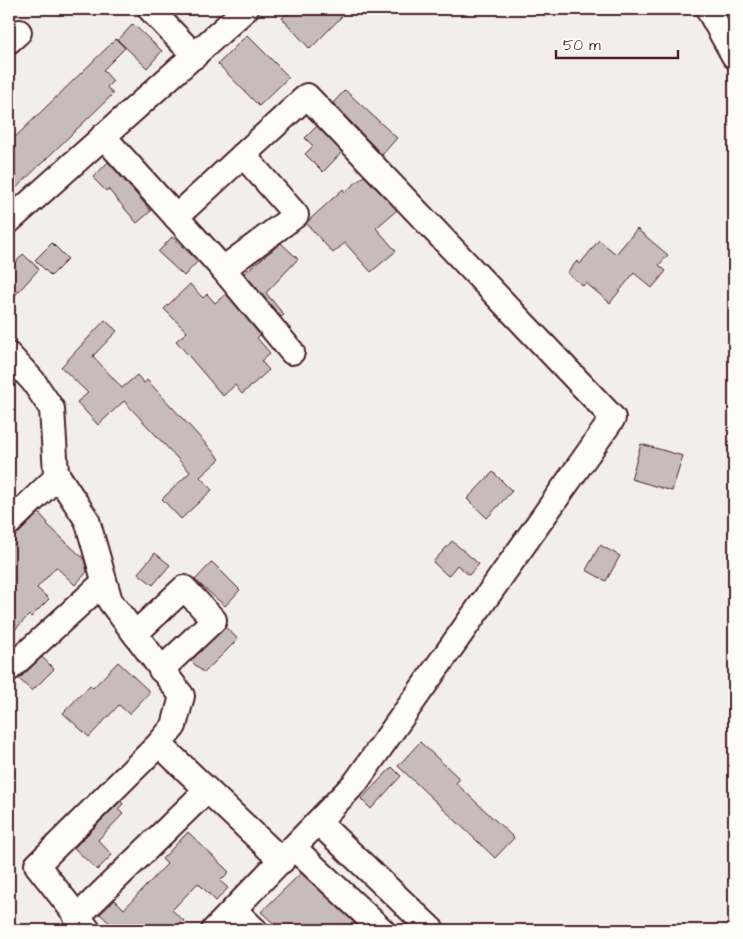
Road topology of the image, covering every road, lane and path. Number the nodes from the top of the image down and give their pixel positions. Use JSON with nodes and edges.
{"nodes":[{"id":1,"x":150,"y":9,"type":"edge"},
{"id":2,"x":246,"y":9,"type":"edge"},
{"id":3,"x":708,"y":9,"type":"edge"},
{"id":4,"x":194,"y":56,"type":"junction"},
{"id":5,"x":734,"y":56,"type":"edge"},
{"id":6,"x":104,"y":136,"type":"junction"},
{"id":7,"x":243,"y":155,"type":"junction"},
{"id":8,"x":176,"y":217,"type":"junction"},
{"id":9,"x":9,"y":219,"type":"edge"},
{"id":10,"x":223,"y":269,"type":"junction"},
{"id":11,"x":292,"y":352,"type":"dead end"},
{"id":12,"x":9,"y":355,"type":"edge"},
{"id":13,"x":58,"y":476,"type":"junction"},
{"id":14,"x":9,"y":523,"type":"edge"},
{"id":15,"x":104,"y":582,"type":"junction"},
{"id":16,"x":135,"y":634,"type":"junction"},
{"id":17,"x":9,"y":669,"type":"edge"},
{"id":18,"x":162,"y":670,"type":"junction"},
{"id":19,"x":159,"y":744,"type":"junction"},
{"id":20,"x":207,"y":790,"type":"junction"},
{"id":21,"x":318,"y":822,"type":"junction"},
{"id":22,"x":288,"y":854,"type":"junction"},
{"id":23,"x":234,"y":910,"type":"junction"},
{"id":24,"x":82,"y":924,"type":"edge"},
{"id":25,"x":214,"y":930,"type":"edge"},
{"id":26,"x":255,"y":930,"type":"edge"},
{"id":27,"x":382,"y":930,"type":"edge"},
{"id":28,"x":432,"y":930,"type":"edge"}],
"edges":[{"from":1,"to":4,"type":"street"},
{"from":2,"to":4,"type":"street"},
{"from":3,"to":5,"type":"street"},
{"from":4,"to":6,"type":"street"},
{"from":6,"to":8,"type":"street"},
{"from":6,"to":9,"type":"street"},
{"from":7,"to":8,"type":"street"},
{"from":7,"to":10,"type":"street"},
{"from":7,"to":21,"type":"street"},
{"from":8,"to":10,"type":"street"},
{"from":10,"to":11,"type":"street"},
{"from":12,"to":13,"type":"street"},
{"from":13,"to":14,"type":"street"},
{"from":13,"to":15,"type":"street"},
{"from":15,"to":16,"type":"street"},
{"from":15,"to":17,"type":"street"},
{"from":16,"to":18,"type":"street"},
{"from":16,"to":18,"type":"street"},
{"from":18,"to":19,"type":"street"},
{"from":19,"to":20,"type":"street"},
{"from":19,"to":24,"type":"street"},
{"from":20,"to":22,"type":"street"},
{"from":20,"to":24,"type":"street"},
{"from":21,"to":22,"type":"street"},
{"from":21,"to":28,"type":"street"},
{"from":22,"to":23,"type":"street"},
{"from":22,"to":27,"type":"street"},
{"from":23,"to":25,"type":"street"},
{"from":23,"to":26,"type":"street"}]}
